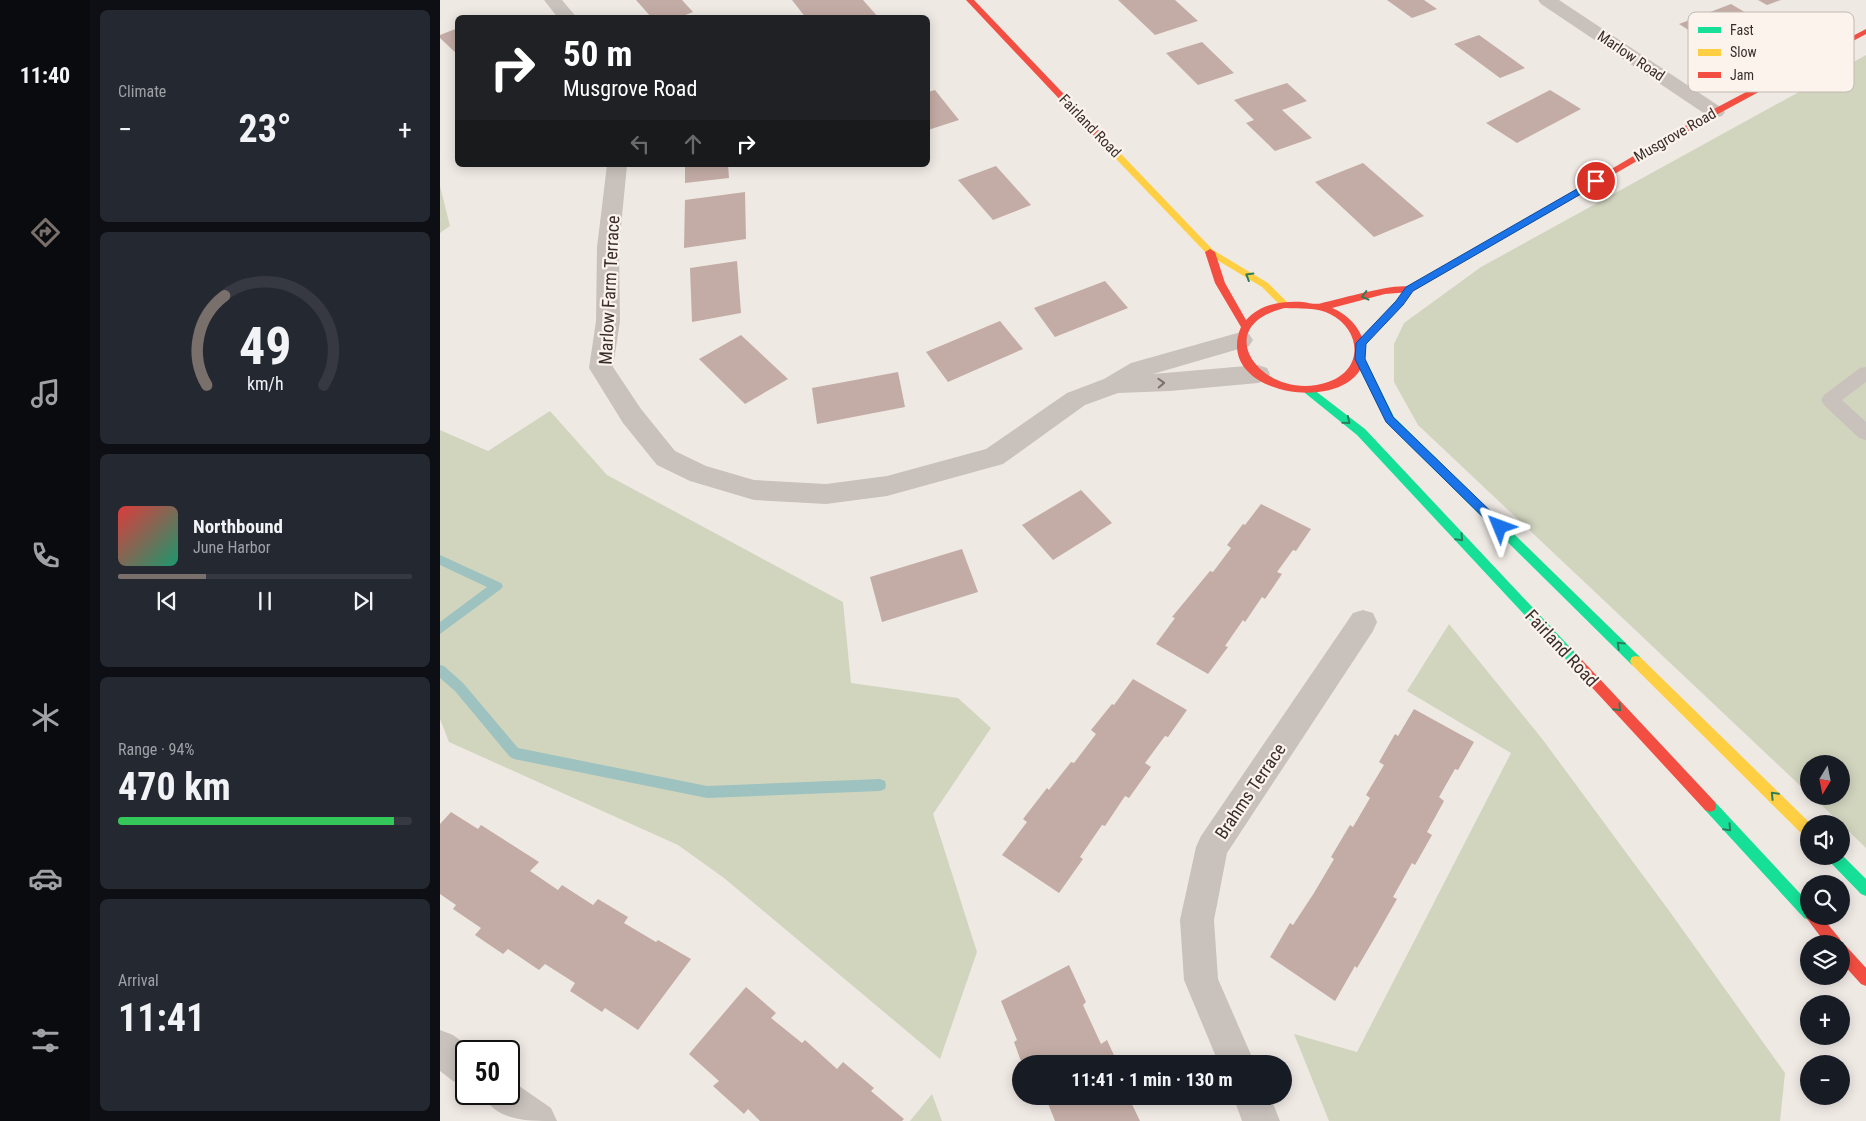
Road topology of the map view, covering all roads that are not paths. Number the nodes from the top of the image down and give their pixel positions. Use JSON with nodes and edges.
{"nodes":[{"id":1,"x":553,"y":0,"type":"edge"},
{"id":2,"x":970,"y":0,"type":"edge"},
{"id":3,"x":1547,"y":0,"type":"edge"},
{"id":4,"x":566,"y":15,"type":"edge"},
{"id":5,"x":1866,"y":31,"type":"edge"},
{"id":6,"x":1854,"y":37,"type":"edge"},
{"id":7,"x":1752,"y":92,"type":"edge"},
{"id":8,"x":1715,"y":112,"type":"junction"},
{"id":9,"x":617,"y":167,"type":"edge"},
{"id":10,"x":1210,"y":252,"type":"junction"},
{"id":11,"x":1410,"y":289,"type":"junction"},
{"id":12,"x":1285,"y":304,"type":"junction"},
{"id":13,"x":1321,"y":307,"type":"junction"},
{"id":14,"x":1243,"y":334,"type":"junction"},
{"id":15,"x":1361,"y":343,"type":"junction"},
{"id":16,"x":1360,"y":359,"type":"junction"},
{"id":17,"x":1866,"y":373,"type":"edge"},
{"id":18,"x":1258,"y":374,"type":"junction"},
{"id":19,"x":1113,"y":385,"type":"junction"},
{"id":20,"x":1309,"y":390,"type":"junction"},
{"id":21,"x":1866,"y":433,"type":"edge"},
{"id":22,"x":1363,"y":622,"type":"dead end"},
{"id":23,"x":1800,"y":822,"type":"edge"},
{"id":24,"x":1843,"y":865,"type":"edge"},
{"id":25,"x":1866,"y":889,"type":"edge"},
{"id":26,"x":1800,"y":903,"type":"edge"},
{"id":27,"x":1819,"y":925,"type":"edge"},
{"id":28,"x":1828,"y":935,"type":"edge"},
{"id":29,"x":1850,"y":960,"type":"edge"},
{"id":30,"x":1866,"y":979,"type":"edge"},
{"id":31,"x":440,"y":1048,"type":"edge"},
{"id":32,"x":1233,"y":1055,"type":"edge"},
{"id":33,"x":455,"y":1060,"type":"edge"},
{"id":34,"x":516,"y":1105,"type":"edge"},
{"id":35,"x":1255,"y":1105,"type":"edge"},
{"id":36,"x":538,"y":1121,"type":"edge"},
{"id":37,"x":1261,"y":1121,"type":"edge"}],
"edges":[{"from":1,"to":4,"type":"street"},
{"from":2,"to":10,"type":"main road","name":"Fairland Road"},
{"from":3,"to":8,"type":"street","name":"Marlow Road"},
{"from":5,"to":6,"type":"main road","name":"Musgrove Road"},
{"from":7,"to":8,"type":"main road","name":"Musgrove Road"},
{"from":8,"to":11,"type":"main road","name":"Musgrove Road"},
{"from":9,"to":19,"type":"street","name":"Marlow Farm Terrace"},
{"from":12,"to":10,"type":"main road","name":"Fairland Road","one_way":true},
{"from":10,"to":14,"type":"main road","name":"Fairland Road"},
{"from":11,"to":13,"type":"main road","name":"Musgrove Road","one_way":true},
{"from":11,"to":15,"type":"main road","name":"Musgrove Road"},
{"from":12,"to":13,"type":"main road"},
{"from":12,"to":14,"type":"main road"},
{"from":13,"to":15,"type":"main road"},
{"from":14,"to":18,"type":"main road"},
{"from":14,"to":19,"type":"street","name":"Marlow Farm Terrace"},
{"from":15,"to":16,"type":"main road"},
{"from":16,"to":20,"type":"main road"},
{"from":23,"to":16,"type":"main road","one_way":true},
{"from":17,"to":21,"type":"lane"},
{"from":19,"to":18,"type":"street","name":"Marlow Farm Terrace","one_way":true},
{"from":18,"to":20,"type":"main road"},
{"from":20,"to":26,"type":"main road","name":"Fairland Road","one_way":true},
{"from":22,"to":32,"type":"street","name":"Brahms Terrace"},
{"from":24,"to":25,"type":"main road"},
{"from":27,"to":28,"type":"main road"},
{"from":29,"to":30,"type":"main road"},
{"from":31,"to":33,"type":"street"},
{"from":34,"to":36,"type":"street"},
{"from":35,"to":37,"type":"street"}]}
